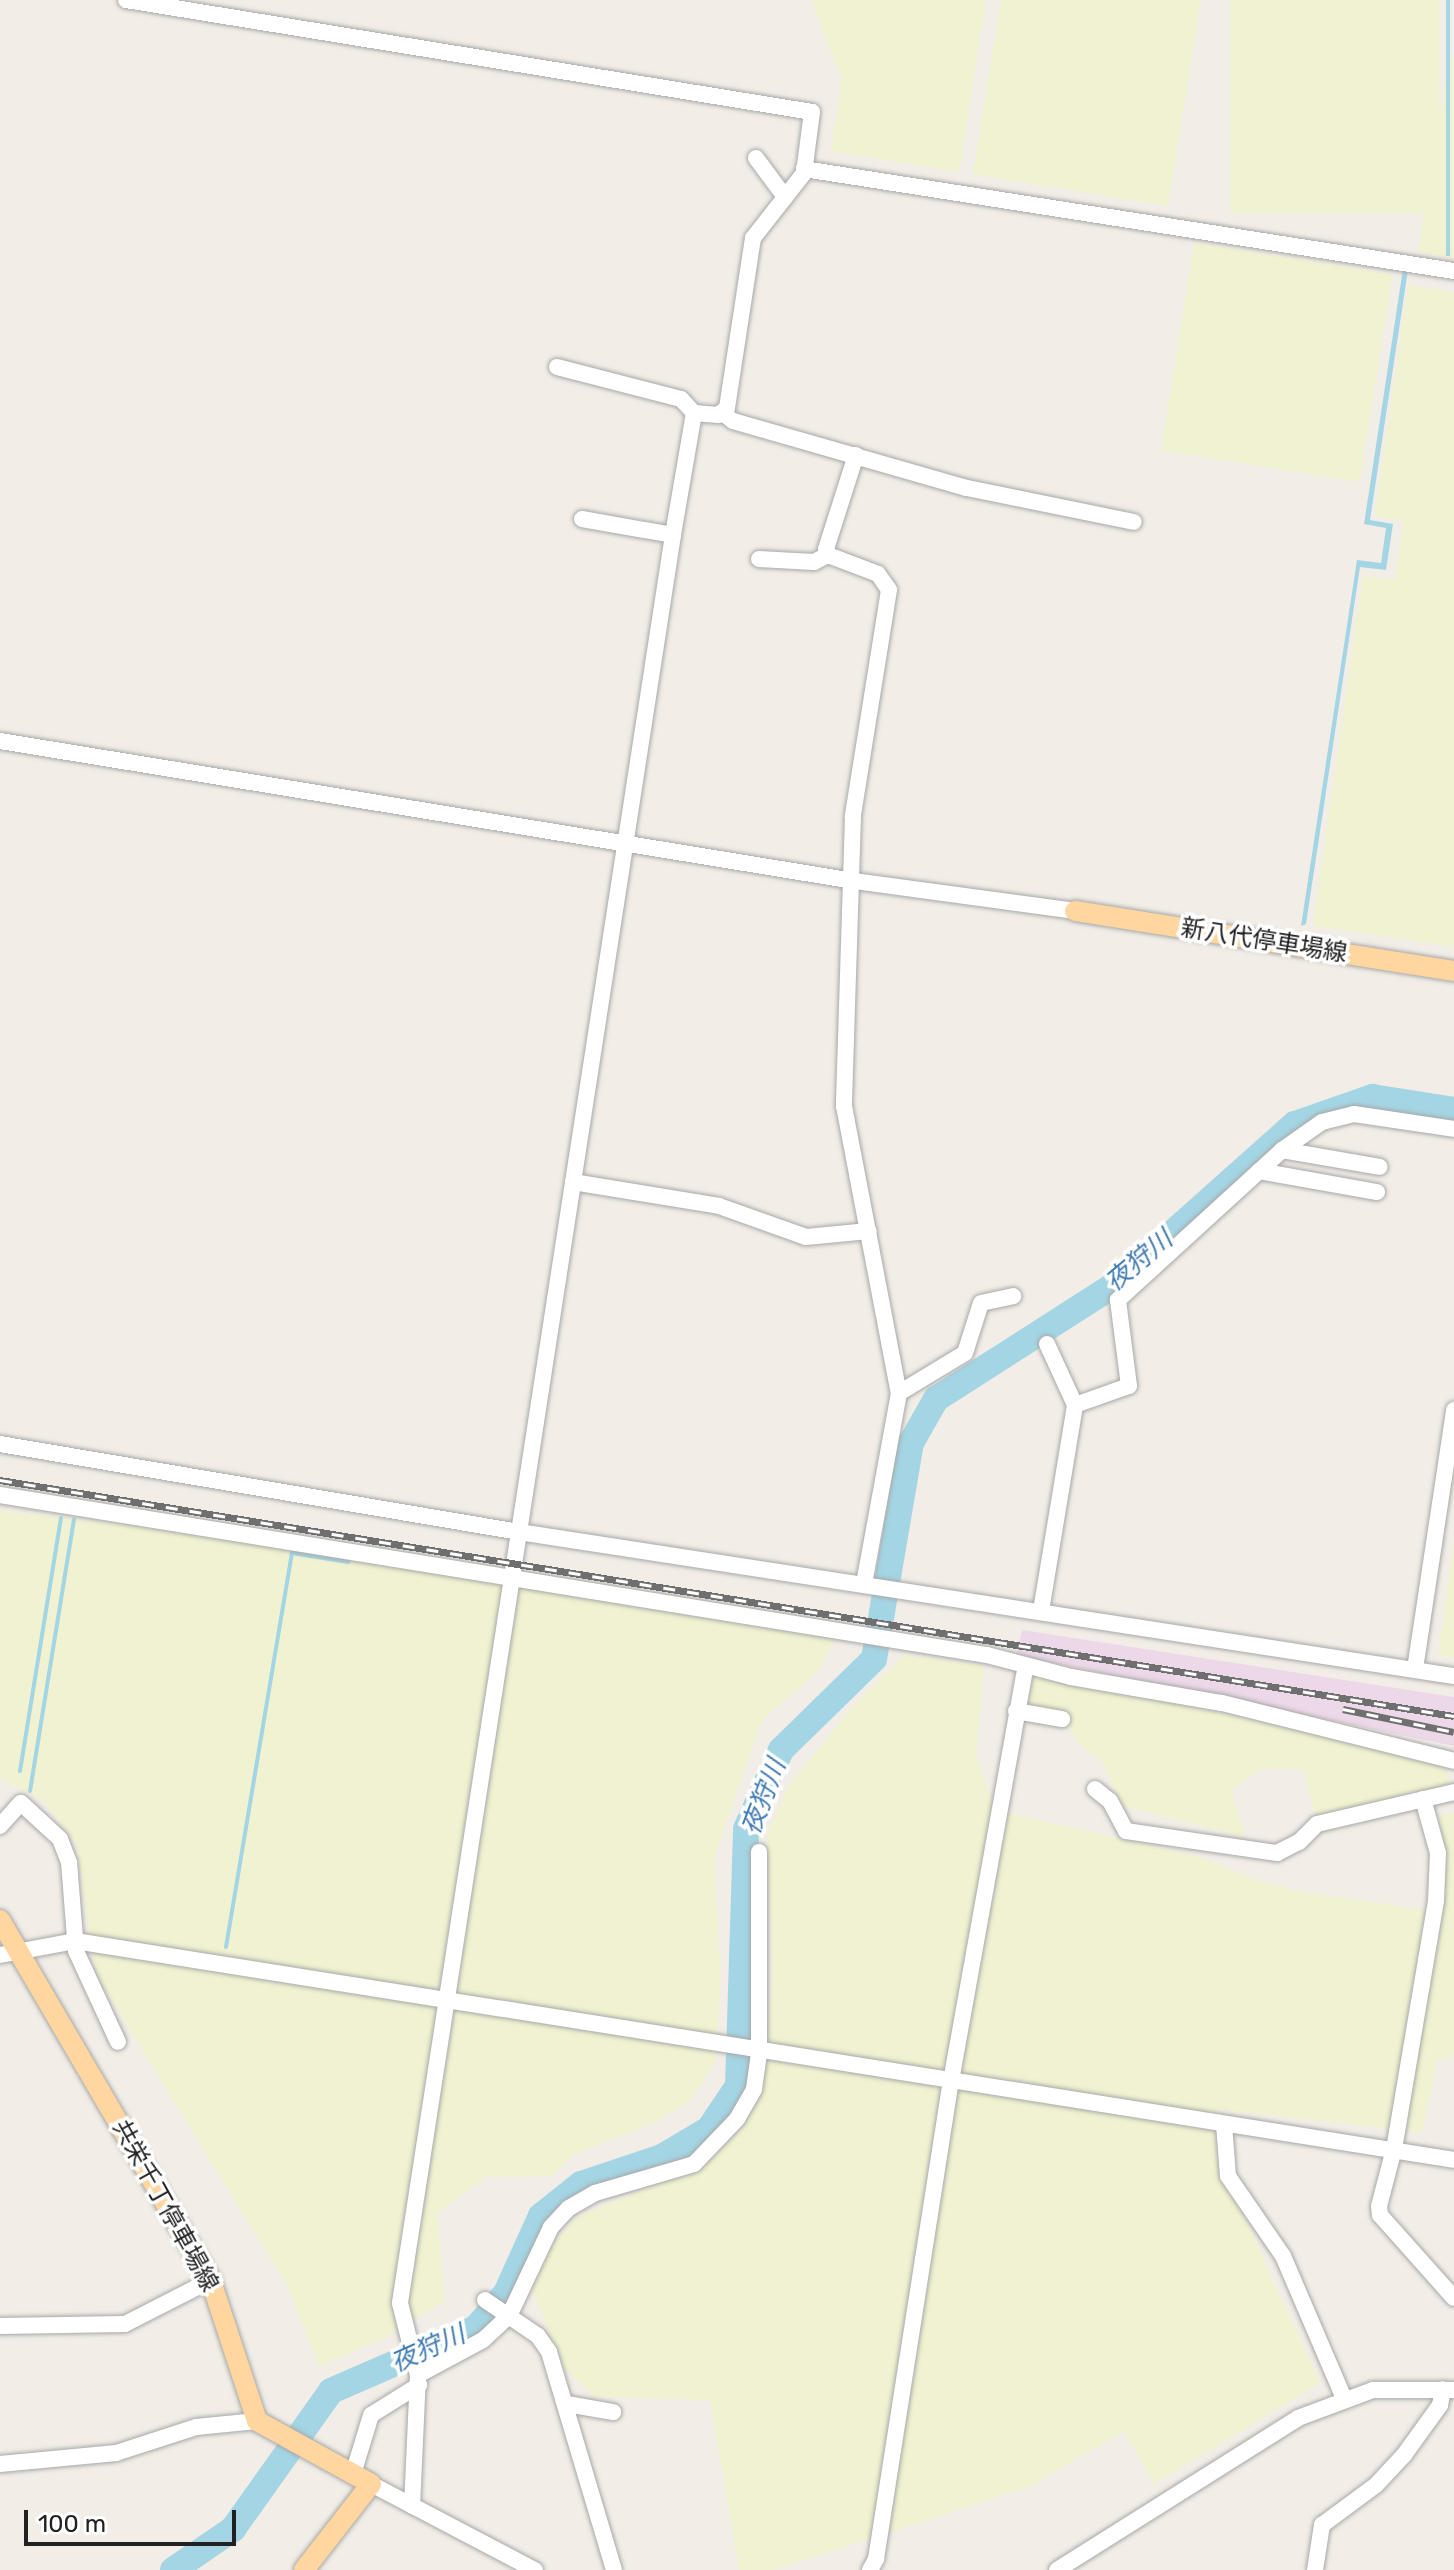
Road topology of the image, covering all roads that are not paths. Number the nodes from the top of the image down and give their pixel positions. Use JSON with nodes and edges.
{"nodes":[{"id":1,"x":126,"y":0,"type":"edge"},
{"id":2,"x":756,"y":158,"type":"dead end"},
{"id":3,"x":804,"y":169,"type":"junction"},
{"id":4,"x":785,"y":197,"type":"junction"},
{"id":5,"x":1454,"y":271,"type":"edge"},
{"id":6,"x":557,"y":367,"type":"dead end"},
{"id":7,"x":694,"y":413,"type":"junction"},
{"id":8,"x":724,"y":414,"type":"junction"},
{"id":9,"x":856,"y":455,"type":"junction"},
{"id":10,"x":582,"y":519,"type":"dead end"},
{"id":11,"x":1134,"y":522,"type":"dead end"},
{"id":12,"x":673,"y":535,"type":"junction"},
{"id":13,"x":828,"y":555,"type":"junction"},
{"id":14,"x":759,"y":559,"type":"dead end"},
{"id":15,"x":0,"y":741,"type":"edge"},
{"id":16,"x":626,"y":841,"type":"junction"},
{"id":17,"x":854,"y":881,"type":"junction"},
{"id":18,"x":1075,"y":911,"type":"joint"},
{"id":19,"x":1454,"y":971,"type":"edge"},
{"id":20,"x":1454,"y":1129,"type":"edge"},
{"id":21,"x":1282,"y":1150,"type":"junction"},
{"id":22,"x":1380,"y":1167,"type":"dead end"},
{"id":23,"x":1259,"y":1171,"type":"junction"},
{"id":24,"x":573,"y":1182,"type":"junction"},
{"id":25,"x":1377,"y":1192,"type":"dead end"},
{"id":26,"x":869,"y":1231,"type":"junction"},
{"id":27,"x":1013,"y":1296,"type":"dead end"},
{"id":28,"x":1047,"y":1344,"type":"dead end"},
{"id":29,"x":908,"y":1389,"type":"junction"},
{"id":30,"x":1075,"y":1405,"type":"junction"},
{"id":31,"x":1454,"y":1410,"type":"edge"},
{"id":32,"x":0,"y":1444,"type":"edge"},
{"id":33,"x":0,"y":1495,"type":"edge"},
{"id":34,"x":519,"y":1532,"type":"junction"},
{"id":35,"x":511,"y":1576,"type":"junction"},
{"id":36,"x":865,"y":1583,"type":"junction"},
{"id":37,"x":1041,"y":1611,"type":"junction"},
{"id":38,"x":1026,"y":1666,"type":"junction"},
{"id":39,"x":1415,"y":1669,"type":"junction"},
{"id":40,"x":1454,"y":1676,"type":"edge"},
{"id":41,"x":1016,"y":1711,"type":"junction"},
{"id":42,"x":1062,"y":1719,"type":"dead end"},
{"id":43,"x":1454,"y":1761,"type":"edge"},
{"id":44,"x":1095,"y":1789,"type":"dead end"},
{"id":45,"x":1454,"y":1792,"type":"edge"},
{"id":46,"x":1423,"y":1799,"type":"junction"},
{"id":47,"x":0,"y":1826,"type":"edge"},
{"id":48,"x":759,"y":1852,"type":"dead end"},
{"id":49,"x":0,"y":1920,"type":"edge"},
{"id":50,"x":75,"y":1941,"type":"junction"},
{"id":51,"x":10,"y":1954,"type":"edge"},
{"id":52,"x":446,"y":1999,"type":"junction"},
{"id":53,"x":118,"y":2042,"type":"dead end"},
{"id":54,"x":757,"y":2051,"type":"junction"},
{"id":55,"x":951,"y":2081,"type":"junction"},
{"id":56,"x":1224,"y":2124,"type":"junction"},
{"id":57,"x":1394,"y":2149,"type":"junction"},
{"id":58,"x":1454,"y":2160,"type":"edge"},
{"id":59,"x":211,"y":2280,"type":"junction"},
{"id":60,"x":1454,"y":2298,"type":"edge"},
{"id":61,"x":487,"y":2301,"type":"dead end"},
{"id":62,"x":507,"y":2315,"type":"junction"},
{"id":63,"x":0,"y":2326,"type":"edge"},
{"id":64,"x":418,"y":2377,"type":"junction"},
{"id":65,"x":1449,"y":2390,"type":"edge"},
{"id":66,"x":1344,"y":2398,"type":"junction"},
{"id":67,"x":567,"y":2404,"type":"junction"},
{"id":68,"x":613,"y":2412,"type":"dead end"},
{"id":69,"x":266,"y":2425,"type":"junction"},
{"id":70,"x":0,"y":2464,"type":"edge"},
{"id":71,"x":362,"y":2479,"type":"junction"},
{"id":72,"x":412,"y":2506,"type":"junction"},
{"id":73,"x":876,"y":2566,"type":"edge"},
{"id":74,"x":304,"y":2570,"type":"edge"},
{"id":75,"x":535,"y":2570,"type":"edge"},
{"id":76,"x":614,"y":2570,"type":"edge"},
{"id":77,"x":1057,"y":2570,"type":"edge"},
{"id":78,"x":1315,"y":2570,"type":"edge"}],
"edges":[{"from":1,"to":3,"type":"street"},
{"from":2,"to":4,"type":"street"},
{"from":3,"to":4,"type":"street"},
{"from":3,"to":5,"type":"street"},
{"from":4,"to":8,"type":"street"},
{"from":6,"to":7,"type":"street"},
{"from":7,"to":8,"type":"street"},
{"from":7,"to":12,"type":"street"},
{"from":8,"to":9,"type":"street"},
{"from":9,"to":11,"type":"street"},
{"from":9,"to":13,"type":"street"},
{"from":10,"to":12,"type":"street"},
{"from":12,"to":16,"type":"street"},
{"from":13,"to":14,"type":"street"},
{"from":13,"to":17,"type":"street"},
{"from":15,"to":16,"type":"street"},
{"from":16,"to":17,"type":"street"},
{"from":16,"to":24,"type":"street"},
{"from":17,"to":18,"type":"street"},
{"from":17,"to":26,"type":"street"},
{"from":18,"to":19,"type":"main road","name":"新八代停車場線"},
{"from":20,"to":21,"type":"street"},
{"from":21,"to":22,"type":"street"},
{"from":21,"to":23,"type":"street"},
{"from":23,"to":25,"type":"street"},
{"from":23,"to":30,"type":"street"},
{"from":24,"to":26,"type":"street"},
{"from":24,"to":34,"type":"street"},
{"from":26,"to":29,"type":"street"},
{"from":27,"to":29,"type":"street"},
{"from":28,"to":30,"type":"street"},
{"from":29,"to":36,"type":"street"},
{"from":30,"to":37,"type":"street"},
{"from":31,"to":39,"type":"street"},
{"from":32,"to":34,"type":"street"},
{"from":33,"to":35,"type":"street"},
{"from":34,"to":35,"type":"street"},
{"from":34,"to":36,"type":"street"},
{"from":35,"to":38,"type":"street"},
{"from":35,"to":52,"type":"street"},
{"from":36,"to":37,"type":"street"},
{"from":37,"to":39,"type":"street"},
{"from":38,"to":41,"type":"street"},
{"from":38,"to":43,"type":"street"},
{"from":39,"to":40,"type":"street"},
{"from":41,"to":42,"type":"street"},
{"from":41,"to":55,"type":"street"},
{"from":44,"to":46,"type":"street"},
{"from":45,"to":46,"type":"street"},
{"from":46,"to":57,"type":"street"},
{"from":47,"to":50,"type":"street"},
{"from":48,"to":54,"type":"street"},
{"from":49,"to":51,"type":"main road","name":"共栄千丁停車場線"},
{"from":50,"to":51,"type":"street"},
{"from":50,"to":52,"type":"street"},
{"from":50,"to":53,"type":"street"},
{"from":51,"to":59,"type":"main road","name":"共栄千丁停車場線"},
{"from":52,"to":54,"type":"street"},
{"from":52,"to":64,"type":"street"},
{"from":54,"to":55,"type":"street"},
{"from":54,"to":62,"type":"street"},
{"from":55,"to":56,"type":"street"},
{"from":55,"to":73,"type":"street"},
{"from":56,"to":57,"type":"street"},
{"from":56,"to":66,"type":"street"},
{"from":57,"to":58,"type":"street"},
{"from":57,"to":60,"type":"street"},
{"from":59,"to":63,"type":"street"},
{"from":59,"to":69,"type":"main road","name":"共栄千丁停車場線"},
{"from":61,"to":62,"type":"street"},
{"from":62,"to":64,"type":"street"},
{"from":62,"to":67,"type":"street"},
{"from":64,"to":71,"type":"street"},
{"from":64,"to":72,"type":"street"},
{"from":65,"to":66,"type":"street"},
{"from":65,"to":78,"type":"street"},
{"from":66,"to":77,"type":"street"},
{"from":67,"to":68,"type":"street"},
{"from":67,"to":76,"type":"street"},
{"from":69,"to":70,"type":"street"},
{"from":69,"to":71,"type":"main road"},
{"from":71,"to":72,"type":"street"},
{"from":71,"to":74,"type":"main road"},
{"from":72,"to":75,"type":"street"}]}
